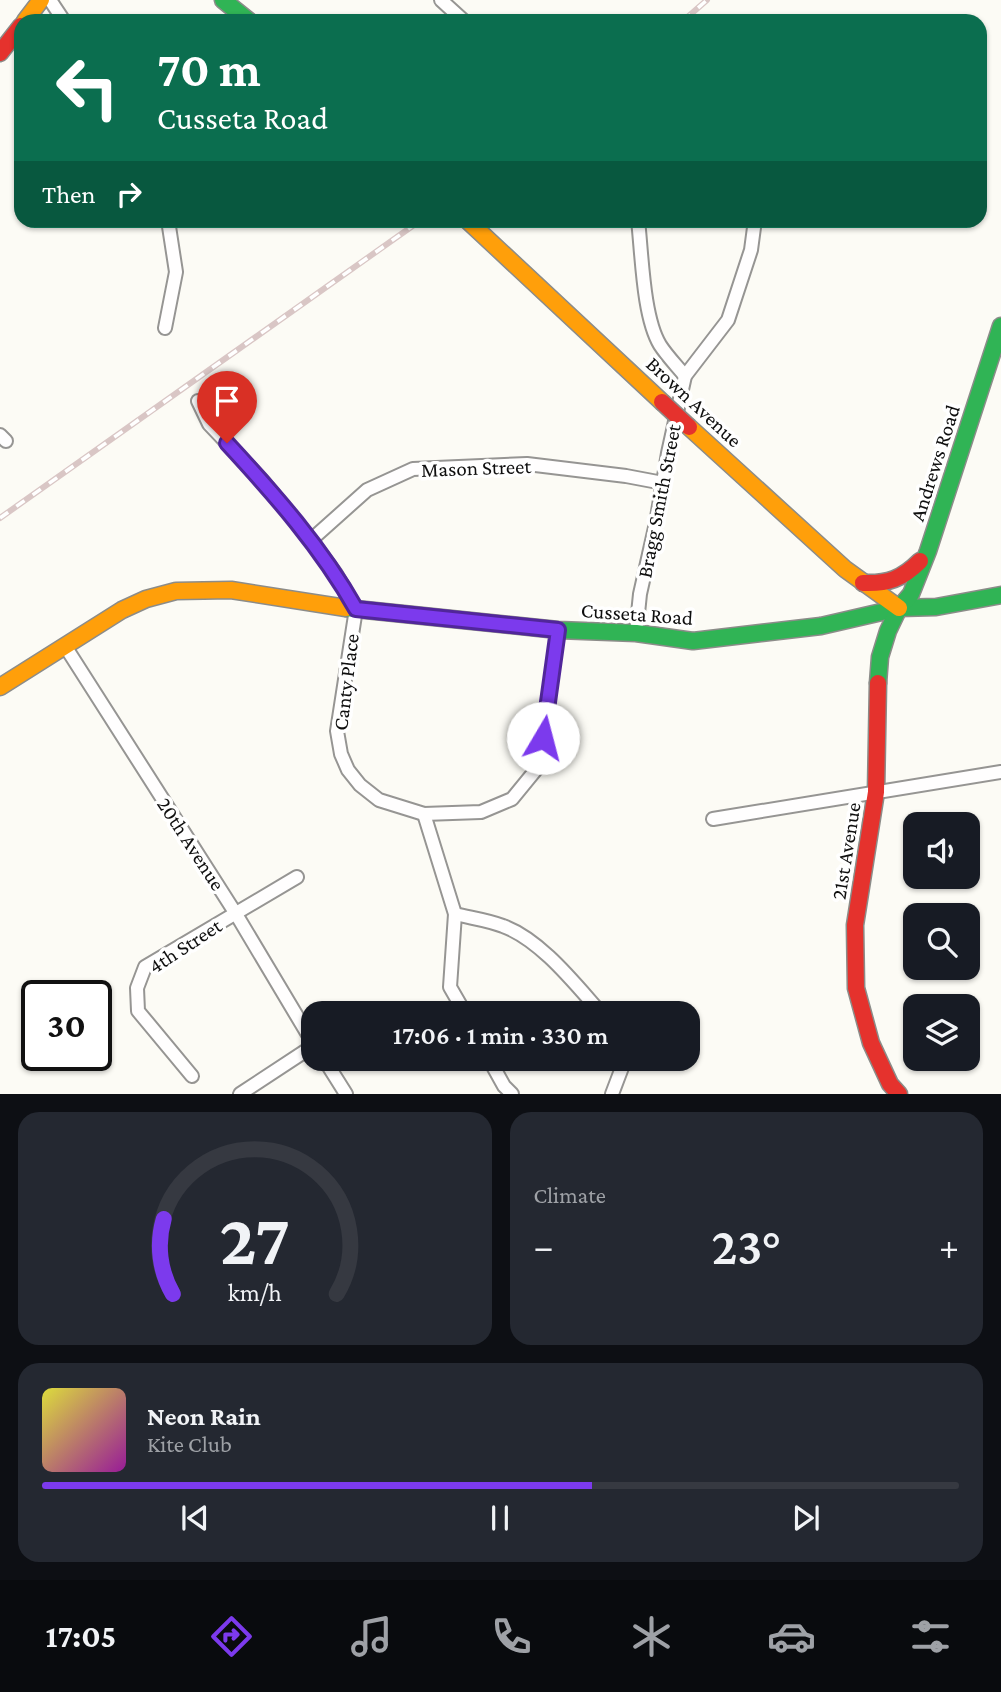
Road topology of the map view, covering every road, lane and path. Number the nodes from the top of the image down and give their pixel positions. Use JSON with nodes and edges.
{"nodes":[{"id":1,"x":41,"y":0,"type":"edge"},
{"id":2,"x":223,"y":0,"type":"edge"},
{"id":3,"x":442,"y":0,"type":"edge"},
{"id":4,"x":30,"y":14,"type":"edge"},
{"id":5,"x":240,"y":14,"type":"edge"},
{"id":6,"x":457,"y":14,"type":"edge"},
{"id":7,"x":14,"y":35,"type":"edge"},
{"id":8,"x":0,"y":53,"type":"edge"},
{"id":9,"x":169,"y":228,"type":"edge"},
{"id":10,"x":476,"y":228,"type":"edge"},
{"id":11,"x":639,"y":228,"type":"edge"},
{"id":12,"x":754,"y":228,"type":"edge"},
{"id":13,"x":1001,"y":326,"type":"edge"},
{"id":14,"x":164,"y":328,"type":"dead end"},
{"id":15,"x":685,"y":376,"type":"junction"},
{"id":16,"x":198,"y":401,"type":"dead end"},
{"id":17,"x":663,"y":483,"type":"junction"},
{"id":18,"x":311,"y":540,"type":"junction"},
{"id":19,"x":928,"y":551,"type":"junction"},
{"id":20,"x":862,"y":583,"type":"junction"},
{"id":21,"x":1001,"y":595,"type":"edge"},
{"id":22,"x":899,"y":608,"type":"junction"},
{"id":23,"x":356,"y":609,"type":"junction"},
{"id":24,"x":558,"y":630,"type":"junction"},
{"id":25,"x":636,"y":633,"type":"junction"},
{"id":26,"x":65,"y":646,"type":"junction"},
{"id":27,"x":0,"y":687,"type":"edge"},
{"id":28,"x":1001,"y":772,"type":"edge"},
{"id":29,"x":876,"y":792,"type":"junction"},
{"id":30,"x":424,"y":814,"type":"junction"},
{"id":31,"x":713,"y":818,"type":"dead end"},
{"id":32,"x":297,"y":877,"type":"dead end"},
{"id":33,"x":236,"y":914,"type":"junction"},
{"id":34,"x":455,"y":914,"type":"junction"},
{"id":35,"x":458,"y":1001,"type":"edge"},
{"id":36,"x":590,"y":1001,"type":"edge"},
{"id":37,"x":301,"y":1024,"type":"edge"},
{"id":38,"x":301,"y":1052,"type":"edge"},
{"id":39,"x":332,"y":1071,"type":"edge"},
{"id":40,"x":496,"y":1071,"type":"edge"},
{"id":41,"x":621,"y":1071,"type":"edge"},
{"id":42,"x":192,"y":1076,"type":"dead end"},
{"id":43,"x":240,"y":1094,"type":"edge"},
{"id":44,"x":346,"y":1094,"type":"edge"},
{"id":45,"x":512,"y":1094,"type":"edge"},
{"id":46,"x":612,"y":1094,"type":"edge"},
{"id":47,"x":899,"y":1094,"type":"edge"}],
"edges":[{"from":1,"to":4,"type":"street"},
{"from":2,"to":5,"type":"street"},
{"from":3,"to":6,"type":"street"},
{"from":7,"to":8,"type":"street"},
{"from":9,"to":14,"type":"street"},
{"from":10,"to":20,"type":"street","name":"Brown Avenue","bridge":true},
{"from":11,"to":15,"type":"street"},
{"from":12,"to":15,"type":"street","name":"Bragg Smith Street"},
{"from":13,"to":19,"type":"street","name":"Andrews Road"},
{"from":15,"to":17,"type":"street","name":"Bragg Smith Street"},
{"from":16,"to":18,"type":"street"},
{"from":17,"to":18,"type":"street","name":"Mason Street"},
{"from":17,"to":25,"type":"street","name":"Bragg Smith Street"},
{"from":18,"to":23,"type":"street"},
{"from":19,"to":20,"type":"street"},
{"from":19,"to":22,"type":"street","name":"Andrews Road"},
{"from":20,"to":22,"type":"street","name":"Brown Avenue"},
{"from":21,"to":22,"type":"street","name":"Cusseta Road"},
{"from":22,"to":25,"type":"street","name":"Cusseta Road"},
{"from":22,"to":29,"type":"street","name":"21st Avenue"},
{"from":23,"to":24,"type":"street","name":"Cusseta Road"},
{"from":23,"to":26,"type":"street","name":"Cusseta Road"},
{"from":23,"to":30,"type":"street","name":"Canty Place"},
{"from":24,"to":25,"type":"street","name":"Cusseta Road"},
{"from":24,"to":30,"type":"street","name":"Canty Place"},
{"from":26,"to":27,"type":"street","name":"Cusseta Road"},
{"from":26,"to":33,"type":"street","name":"20th Avenue"},
{"from":28,"to":29,"type":"street"},
{"from":29,"to":31,"type":"street"},
{"from":29,"to":47,"type":"street","name":"21st Avenue"},
{"from":30,"to":34,"type":"street"},
{"from":32,"to":33,"type":"street","name":"4th Street"},
{"from":33,"to":37,"type":"street","name":"20th Avenue"},
{"from":33,"to":42,"type":"street","name":"4th Street"},
{"from":34,"to":35,"type":"street"},
{"from":34,"to":36,"type":"street"},
{"from":38,"to":43,"type":"street"},
{"from":39,"to":44,"type":"street"},
{"from":40,"to":45,"type":"street"},
{"from":41,"to":46,"type":"street"}]}
